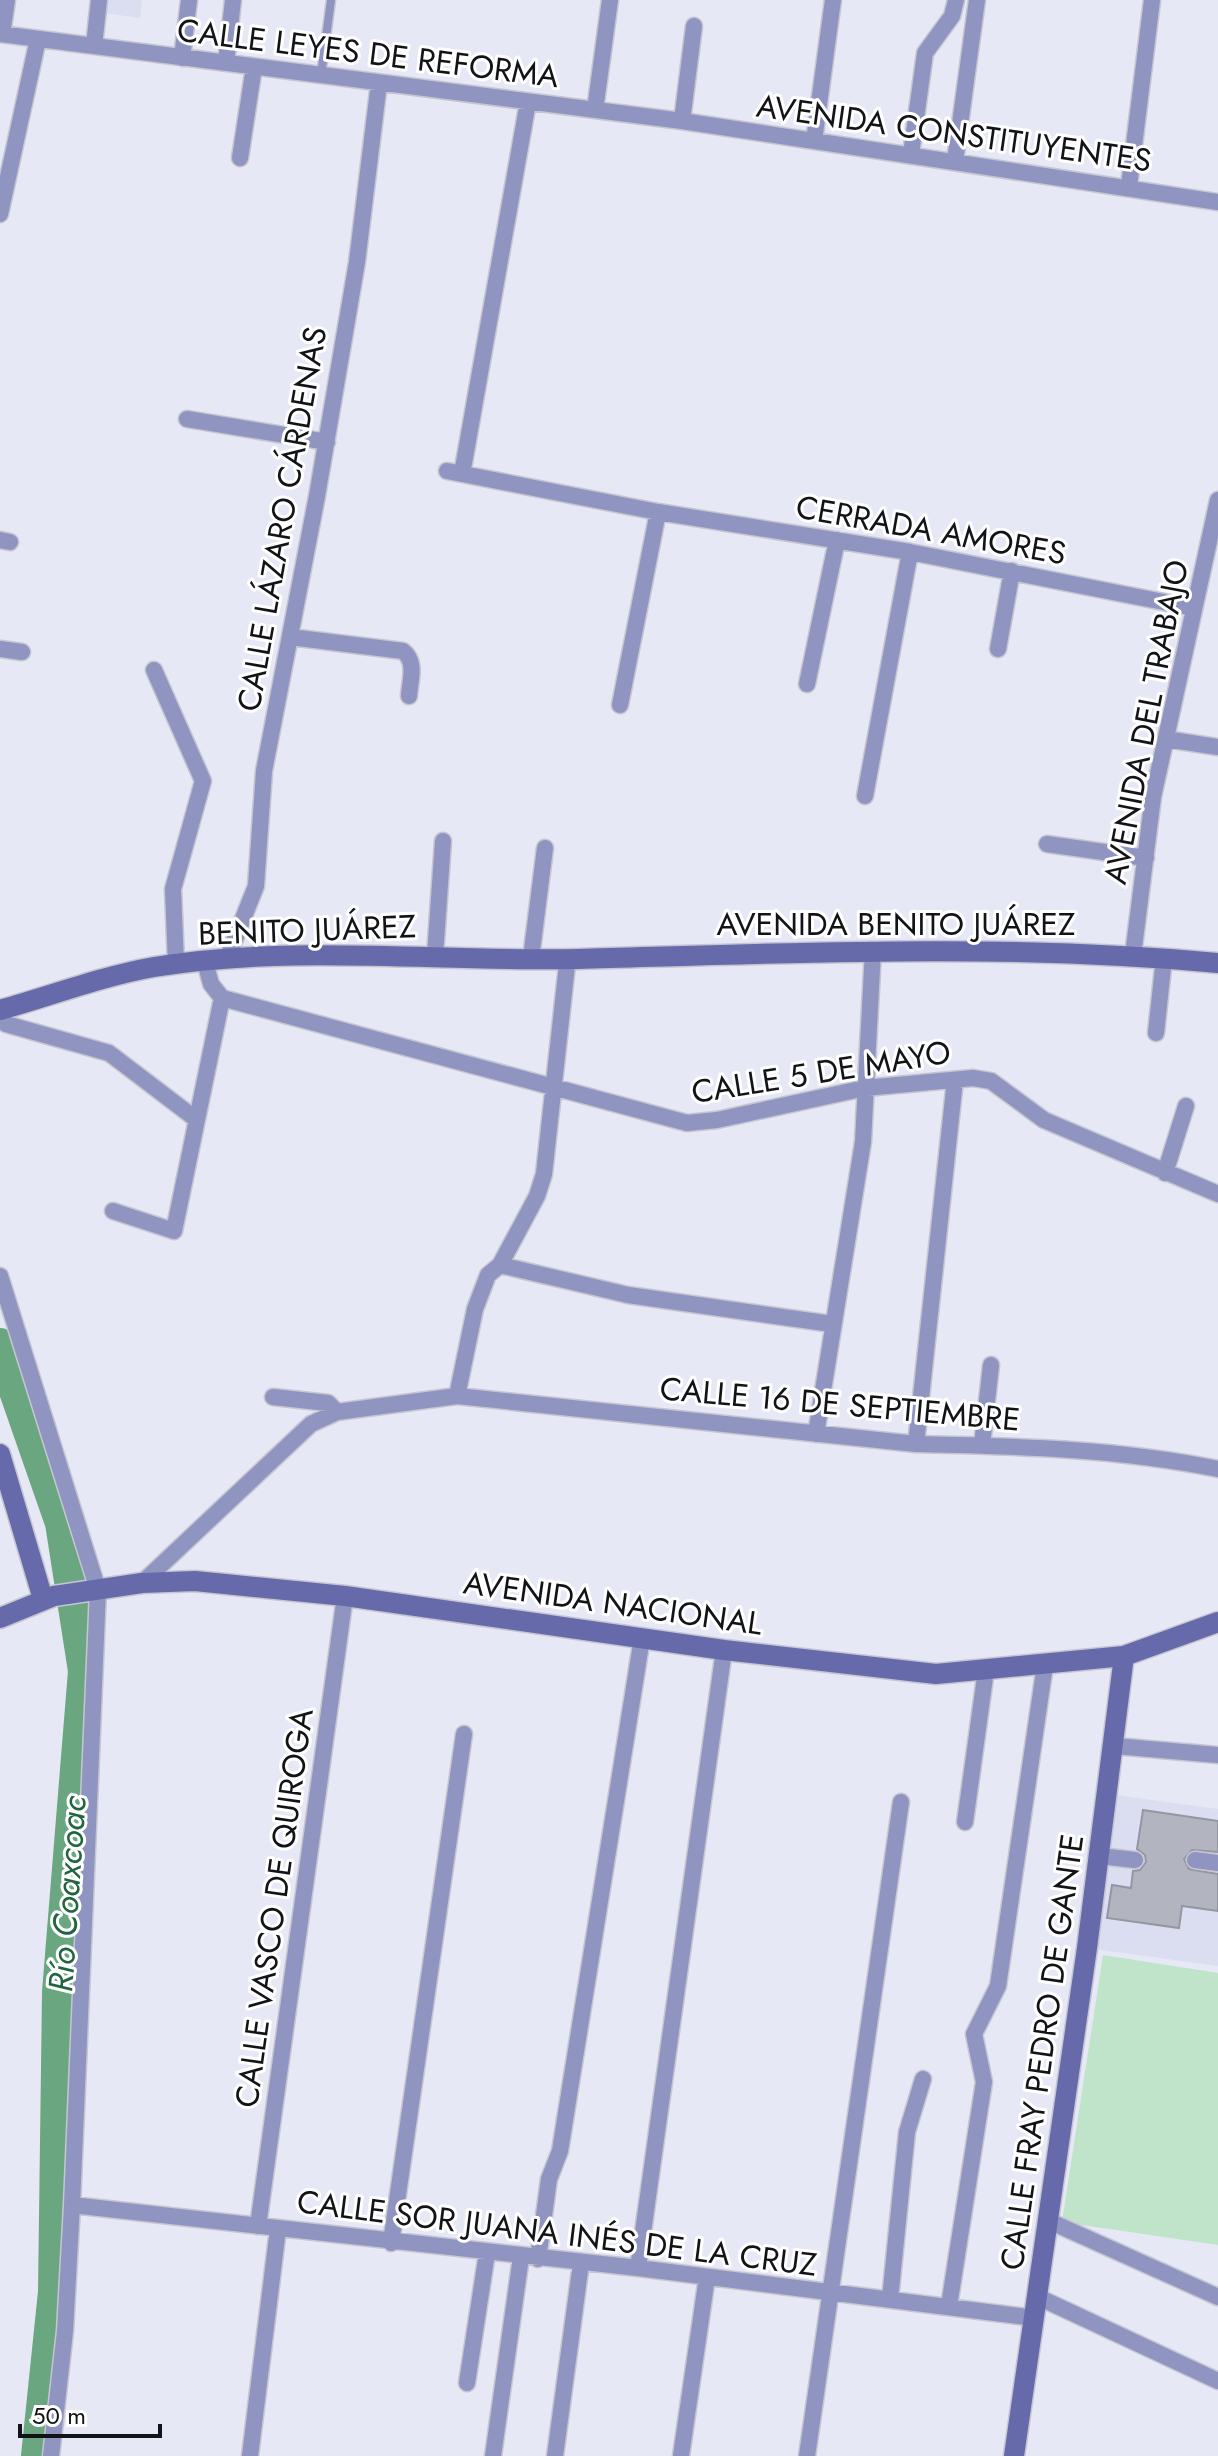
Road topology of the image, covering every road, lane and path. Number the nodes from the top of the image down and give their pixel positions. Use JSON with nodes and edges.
{"nodes":[{"id":1,"x":7,"y":0,"type":"edge"},
{"id":2,"x":99,"y":0,"type":"edge"},
{"id":3,"x":189,"y":0,"type":"edge"},
{"id":4,"x":233,"y":0,"type":"edge"},
{"id":5,"x":331,"y":0,"type":"edge"},
{"id":6,"x":610,"y":0,"type":"edge"},
{"id":7,"x":833,"y":0,"type":"edge"},
{"id":8,"x":956,"y":0,"type":"edge"},
{"id":9,"x":977,"y":0,"type":"edge"},
{"id":10,"x":1152,"y":0,"type":"edge"},
{"id":11,"x":694,"y":26,"type":"dead end"},
{"id":12,"x":1,"y":34,"type":"edge"},
{"id":13,"x":38,"y":39,"type":"junction"},
{"id":14,"x":94,"y":46,"type":"junction"},
{"id":15,"x":182,"y":58,"type":"junction"},
{"id":16,"x":226,"y":63,"type":"junction"},
{"id":17,"x":254,"y":67,"type":"junction"},
{"id":18,"x":321,"y":76,"type":"junction"},
{"id":19,"x":379,"y":83,"type":"junction"},
{"id":20,"x":528,"y":102,"type":"junction"},
{"id":21,"x":595,"y":110,"type":"junction"},
{"id":22,"x":682,"y":121,"type":"junction"},
{"id":23,"x":814,"y":141,"type":"junction"},
{"id":24,"x":911,"y":154,"type":"junction"},
{"id":25,"x":240,"y":158,"type":"dead end"},
{"id":26,"x":955,"y":161,"type":"junction"},
{"id":27,"x":1129,"y":186,"type":"junction"},
{"id":28,"x":1218,"y":202,"type":"edge"},
{"id":29,"x":0,"y":214,"type":"edge"},
{"id":30,"x":187,"y":419,"type":"dead end"},
{"id":31,"x":327,"y":442,"type":"junction"},
{"id":32,"x":1218,"y":500,"type":"edge"},
{"id":33,"x":658,"y":512,"type":"junction"},
{"id":34,"x":837,"y":540,"type":"junction"},
{"id":35,"x":910,"y":552,"type":"junction"},
{"id":36,"x":1012,"y":571,"type":"junction"},
{"id":37,"x":1194,"y":608,"type":"junction"},
{"id":38,"x":290,"y":637,"type":"junction"},
{"id":39,"x":0,"y":649,"type":"edge"},
{"id":40,"x":998,"y":649,"type":"dead end"},
{"id":41,"x":22,"y":652,"type":"dead end"},
{"id":42,"x":154,"y":670,"type":"dead end"},
{"id":43,"x":807,"y":684,"type":"dead end"},
{"id":44,"x":409,"y":696,"type":"dead end"},
{"id":45,"x":620,"y":705,"type":"dead end"},
{"id":46,"x":1166,"y":739,"type":"junction"},
{"id":47,"x":1218,"y":747,"type":"edge"},
{"id":48,"x":865,"y":796,"type":"dead end"},
{"id":49,"x":443,"y":841,"type":"dead end"},
{"id":50,"x":1047,"y":844,"type":"dead end"},
{"id":51,"x":545,"y":848,"type":"dead end"},
{"id":52,"x":1146,"y":858,"type":"junction"},
{"id":53,"x":873,"y":950,"type":"junction"},
{"id":54,"x":1133,"y":955,"type":"junction"},
{"id":55,"x":435,"y":956,"type":"junction"},
{"id":56,"x":531,"y":958,"type":"junction"},
{"id":57,"x":1164,"y":958,"type":"junction"},
{"id":58,"x":227,"y":959,"type":"junction"},
{"id":59,"x":573,"y":959,"type":"junction"},
{"id":60,"x":205,"y":962,"type":"junction"},
{"id":61,"x":1218,"y":963,"type":"edge"},
{"id":62,"x":176,"y":964,"type":"junction"},
{"id":63,"x":222,"y":998,"type":"junction"},
{"id":64,"x":0,"y":1010,"type":"edge"},
{"id":65,"x":0,"y":1018,"type":"edge"},
{"id":66,"x":1156,"y":1033,"type":"dead end"},
{"id":67,"x":955,"y":1080,"type":"junction"},
{"id":68,"x":865,"y":1088,"type":"junction"},
{"id":69,"x":553,"y":1089,"type":"junction"},
{"id":70,"x":1186,"y":1106,"type":"dead end"},
{"id":71,"x":197,"y":1120,"type":"junction"},
{"id":72,"x":1165,"y":1173,"type":"junction"},
{"id":73,"x":1218,"y":1194,"type":"edge"},
{"id":74,"x":113,"y":1211,"type":"dead end"},
{"id":75,"x":500,"y":1265,"type":"junction"},
{"id":76,"x":0,"y":1276,"type":"edge"},
{"id":77,"x":832,"y":1324,"type":"junction"},
{"id":78,"x":991,"y":1365,"type":"dead end"},
{"id":79,"x":457,"y":1396,"type":"junction"},
{"id":80,"x":273,"y":1397,"type":"dead end"},
{"id":81,"x":337,"y":1412,"type":"junction"},
{"id":82,"x":816,"y":1434,"type":"junction"},
{"id":83,"x":916,"y":1444,"type":"junction"},
{"id":84,"x":982,"y":1445,"type":"junction"},
{"id":85,"x":0,"y":1454,"type":"edge"},
{"id":86,"x":1218,"y":1469,"type":"edge"},
{"id":87,"x":142,"y":1583,"type":"junction"},
{"id":88,"x":92,"y":1591,"type":"junction"},
{"id":89,"x":345,"y":1596,"type":"junction"},
{"id":90,"x":48,"y":1597,"type":"junction"},
{"id":91,"x":0,"y":1618,"type":"edge"},
{"id":92,"x":1218,"y":1622,"type":"edge"},
{"id":93,"x":642,"y":1638,"type":"junction"},
{"id":94,"x":724,"y":1650,"type":"junction"},
{"id":95,"x":1124,"y":1656,"type":"junction"},
{"id":96,"x":1045,"y":1665,"type":"junction"},
{"id":97,"x":986,"y":1670,"type":"junction"},
{"id":98,"x":464,"y":1734,"type":"dead end"},
{"id":99,"x":1115,"y":1746,"type":"junction"},
{"id":100,"x":1218,"y":1755,"type":"edge"},
{"id":101,"x":901,"y":1802,"type":"dead end"},
{"id":102,"x":965,"y":1822,"type":"dead end"},
{"id":103,"x":1100,"y":1856,"type":"junction"},
{"id":104,"x":1135,"y":1860,"type":"dead end"},
{"id":105,"x":1195,"y":1860,"type":"dead end"},
{"id":106,"x":1218,"y":1863,"type":"edge"},
{"id":107,"x":923,"y":2079,"type":"dead end"},
{"id":108,"x":72,"y":2205,"type":"junction"},
{"id":109,"x":1049,"y":2221,"type":"junction"},
{"id":110,"x":258,"y":2226,"type":"junction"},
{"id":111,"x":278,"y":2229,"type":"junction"},
{"id":112,"x":391,"y":2243,"type":"junction"},
{"id":113,"x":487,"y":2253,"type":"junction"},
{"id":114,"x":530,"y":2258,"type":"junction"},
{"id":115,"x":581,"y":2263,"type":"junction"},
{"id":116,"x":638,"y":2268,"type":"junction"},
{"id":117,"x":707,"y":2277,"type":"junction"},
{"id":118,"x":831,"y":2292,"type":"junction"},
{"id":119,"x":1038,"y":2297,"type":"junction"},
{"id":120,"x":1218,"y":2297,"type":"edge"},
{"id":121,"x":890,"y":2299,"type":"junction"},
{"id":122,"x":949,"y":2306,"type":"junction"},
{"id":123,"x":1035,"y":2318,"type":"junction"},
{"id":124,"x":1218,"y":2381,"type":"edge"},
{"id":125,"x":467,"y":2383,"type":"dead end"},
{"id":126,"x":51,"y":2456,"type":"edge"},
{"id":127,"x":250,"y":2456,"type":"edge"},
{"id":128,"x":493,"y":2456,"type":"edge"},
{"id":129,"x":555,"y":2456,"type":"edge"},
{"id":130,"x":681,"y":2456,"type":"edge"},
{"id":131,"x":807,"y":2456,"type":"edge"},
{"id":132,"x":1014,"y":2456,"type":"edge"}],
"edges":[{"from":1,"to":12,"type":"street"},
{"from":2,"to":14,"type":"street"},
{"from":3,"to":15,"type":"street"},
{"from":4,"to":16,"type":"street"},
{"from":5,"to":18,"type":"lane"},
{"from":6,"to":21,"type":"street"},
{"from":7,"to":23,"type":"street"},
{"from":8,"to":24,"type":"street"},
{"from":9,"to":26,"type":"street"},
{"from":10,"to":27,"type":"street"},
{"from":11,"to":22,"type":"street"},
{"from":12,"to":13,"type":"street","name":"CALLE LEYES DE REFORMA"},
{"from":13,"to":14,"type":"street","name":"CALLE LEYES DE REFORMA"},
{"from":13,"to":29,"type":"street"},
{"from":14,"to":15,"type":"street","name":"CALLE LEYES DE REFORMA"},
{"from":15,"to":16,"type":"street","name":"CALLE LEYES DE REFORMA"},
{"from":16,"to":17,"type":"street","name":"CALLE LEYES DE REFORMA"},
{"from":17,"to":18,"type":"street","name":"CALLE LEYES DE REFORMA"},
{"from":17,"to":25,"type":"street"},
{"from":18,"to":19,"type":"street","name":"CALLE LEYES DE REFORMA"},
{"from":19,"to":20,"type":"street","name":"CALLE LEYES DE REFORMA"},
{"from":19,"to":31,"type":"street","name":"CALLE LÁZARO CÁRDENAS"},
{"from":20,"to":21,"type":"street","name":"CALLE LEYES DE REFORMA"},
{"from":20,"to":33,"type":"street","name":"CERRADA AMORES"},
{"from":21,"to":22,"type":"street","name":"CALLE LEYES DE REFORMA"},
{"from":22,"to":23,"type":"street","name":"AVENIDA CONSTITUYENTES"},
{"from":23,"to":24,"type":"street","name":"AVENIDA CONSTITUYENTES"},
{"from":24,"to":26,"type":"street","name":"AVENIDA CONSTITUYENTES"},
{"from":26,"to":27,"type":"street","name":"AVENIDA CONSTITUYENTES"},
{"from":27,"to":28,"type":"street","name":"AVENIDA CONSTITUYENTES"},
{"from":30,"to":31,"type":"street"},
{"from":31,"to":38,"type":"street","name":"CALLE LÁZARO CÁRDENAS"},
{"from":32,"to":37,"type":"street","name":"AVENIDA DEL TRABAJO"},
{"from":33,"to":34,"type":"street","name":"CERRADA AMORES"},
{"from":33,"to":45,"type":"street"},
{"from":34,"to":35,"type":"street","name":"CERRADA AMORES"},
{"from":34,"to":43,"type":"street"},
{"from":35,"to":36,"type":"street","name":"CERRADA AMORES"},
{"from":35,"to":48,"type":"street"},
{"from":36,"to":37,"type":"street","name":"CERRADA AMORES"},
{"from":36,"to":40,"type":"street"},
{"from":37,"to":46,"type":"street","name":"AVENIDA DEL TRABAJO"},
{"from":38,"to":44,"type":"street"},
{"from":38,"to":58,"type":"street","name":"CALLE LÁZARO CÁRDENAS"},
{"from":39,"to":41,"type":"street"},
{"from":42,"to":62,"type":"street"},
{"from":46,"to":47,"type":"street"},
{"from":46,"to":52,"type":"street","name":"AVENIDA DEL TRABAJO"},
{"from":49,"to":55,"type":"street"},
{"from":50,"to":52,"type":"street"},
{"from":51,"to":56,"type":"street"},
{"from":52,"to":54,"type":"street","name":"AVENIDA DEL TRABAJO"},
{"from":53,"to":54,"type":"street","name":"AVENIDA BENITO JUÁREZ"},
{"from":53,"to":59,"type":"street","name":"AVENIDA BENITO JUÁREZ"},
{"from":53,"to":68,"type":"street"},
{"from":54,"to":57,"type":"street","name":"AVENIDA BENITO JUÁREZ"},
{"from":55,"to":56,"type":"street","name":"BENITO JUÁREZ"},
{"from":55,"to":58,"type":"street","name":"BENITO JUÁREZ"},
{"from":56,"to":59,"type":"street","name":"BENITO JUÁREZ"},
{"from":57,"to":61,"type":"street","name":"AVENIDA BENITO JUÁREZ"},
{"from":57,"to":66,"type":"street"},
{"from":58,"to":60,"type":"street","name":"BENITO JUÁREZ"},
{"from":59,"to":69,"type":"street"},
{"from":60,"to":62,"type":"street","name":"BENITO JUÁREZ"},
{"from":60,"to":63,"type":"street"},
{"from":62,"to":64,"type":"street","name":"BENITO JUÁREZ"},
{"from":63,"to":69,"type":"street","name":"CALLE 5 DE MAYO"},
{"from":63,"to":71,"type":"street"},
{"from":65,"to":71,"type":"street"},
{"from":67,"to":68,"type":"street","name":"CALLE 5 DE MAYO"},
{"from":67,"to":72,"type":"street","name":"CALLE 5 DE MAYO"},
{"from":67,"to":83,"type":"street"},
{"from":68,"to":69,"type":"street","name":"CALLE 5 DE MAYO"},
{"from":68,"to":77,"type":"street"},
{"from":69,"to":75,"type":"street"},
{"from":70,"to":72,"type":"street"},
{"from":71,"to":74,"type":"street"},
{"from":72,"to":73,"type":"street","name":"CALLE 5 DE MAYO"},
{"from":75,"to":77,"type":"street"},
{"from":75,"to":79,"type":"street"},
{"from":76,"to":88,"type":"street"},
{"from":77,"to":82,"type":"street"},
{"from":78,"to":84,"type":"street"},
{"from":79,"to":81,"type":"street","name":"CALLE 16 DE SEPTIEMBRE"},
{"from":79,"to":82,"type":"street","name":"CALLE 16 DE SEPTIEMBRE"},
{"from":80,"to":81,"type":"street"},
{"from":81,"to":87,"type":"street"},
{"from":82,"to":83,"type":"street","name":"CALLE 16 DE SEPTIEMBRE"},
{"from":83,"to":84,"type":"street","name":"CALLE 16 DE SEPTIEMBRE"},
{"from":84,"to":86,"type":"street","name":"CALLE 16 DE SEPTIEMBRE"},
{"from":85,"to":90,"type":"street"},
{"from":87,"to":88,"type":"street","name":"AVENIDA NACIONAL"},
{"from":87,"to":89,"type":"street","name":"AVENIDA NACIONAL"},
{"from":88,"to":90,"type":"street","name":"AVENIDA NACIONAL"},
{"from":88,"to":108,"type":"street"},
{"from":89,"to":93,"type":"street","name":"AVENIDA NACIONAL"},
{"from":89,"to":110,"type":"street","name":"CALLE VASCO DE QUIROGA"},
{"from":90,"to":91,"type":"street","name":"AVENIDA NACIONAL"},
{"from":92,"to":95,"type":"street","name":"AVENIDA NACIONAL"},
{"from":93,"to":94,"type":"street","name":"AVENIDA NACIONAL"},
{"from":93,"to":114,"type":"street"},
{"from":94,"to":97,"type":"street","name":"AVENIDA NACIONAL"},
{"from":94,"to":116,"type":"street"},
{"from":95,"to":96,"type":"street","name":"AVENIDA NACIONAL"},
{"from":95,"to":99,"type":"street","name":"CALLE FRAY PEDRO DE GANTE"},
{"from":96,"to":97,"type":"street","name":"AVENIDA NACIONAL"},
{"from":96,"to":122,"type":"street"},
{"from":97,"to":102,"type":"street"},
{"from":98,"to":112,"type":"street"},
{"from":99,"to":100,"type":"street"},
{"from":99,"to":103,"type":"street","name":"CALLE FRAY PEDRO DE GANTE"},
{"from":101,"to":118,"type":"street"},
{"from":103,"to":104,"type":"street"},
{"from":103,"to":109,"type":"street","name":"CALLE FRAY PEDRO DE GANTE"},
{"from":105,"to":106,"type":"street"},
{"from":107,"to":121,"type":"street"},
{"from":108,"to":110,"type":"street","name":"CALLE SOR JUANA INÉS DE LA CRUZ"},
{"from":108,"to":126,"type":"street"},
{"from":109,"to":119,"type":"street","name":"CALLE FRAY PEDRO DE GANTE"},
{"from":109,"to":120,"type":"street"},
{"from":110,"to":111,"type":"street","name":"CALLE SOR JUANA INÉS DE LA CRUZ"},
{"from":111,"to":112,"type":"street","name":"CALLE SOR JUANA INÉS DE LA CRUZ"},
{"from":111,"to":127,"type":"street"},
{"from":112,"to":113,"type":"street","name":"CALLE SOR JUANA INÉS DE LA CRUZ"},
{"from":113,"to":114,"type":"street","name":"CALLE SOR JUANA INÉS DE LA CRUZ"},
{"from":113,"to":125,"type":"street"},
{"from":114,"to":115,"type":"street","name":"CALLE SOR JUANA INÉS DE LA CRUZ"},
{"from":114,"to":128,"type":"street"},
{"from":115,"to":116,"type":"street","name":"CALLE SOR JUANA INÉS DE LA CRUZ"},
{"from":115,"to":129,"type":"street"},
{"from":116,"to":117,"type":"street","name":"CALLE SOR JUANA INÉS DE LA CRUZ"},
{"from":117,"to":118,"type":"street","name":"CALLE SOR JUANA INÉS DE LA CRUZ"},
{"from":117,"to":130,"type":"street"},
{"from":118,"to":121,"type":"street","name":"CALLE SOR JUANA INÉS DE LA CRUZ"},
{"from":118,"to":131,"type":"street"},
{"from":119,"to":123,"type":"street","name":"CALLE FRAY PEDRO DE GANTE"},
{"from":119,"to":124,"type":"street"},
{"from":121,"to":122,"type":"street","name":"CALLE SOR JUANA INÉS DE LA CRUZ"},
{"from":122,"to":123,"type":"street","name":"CALLE SOR JUANA INÉS DE LA CRUZ"},
{"from":123,"to":132,"type":"street","name":"CALLE FRAY PEDRO DE GANTE"}]}
